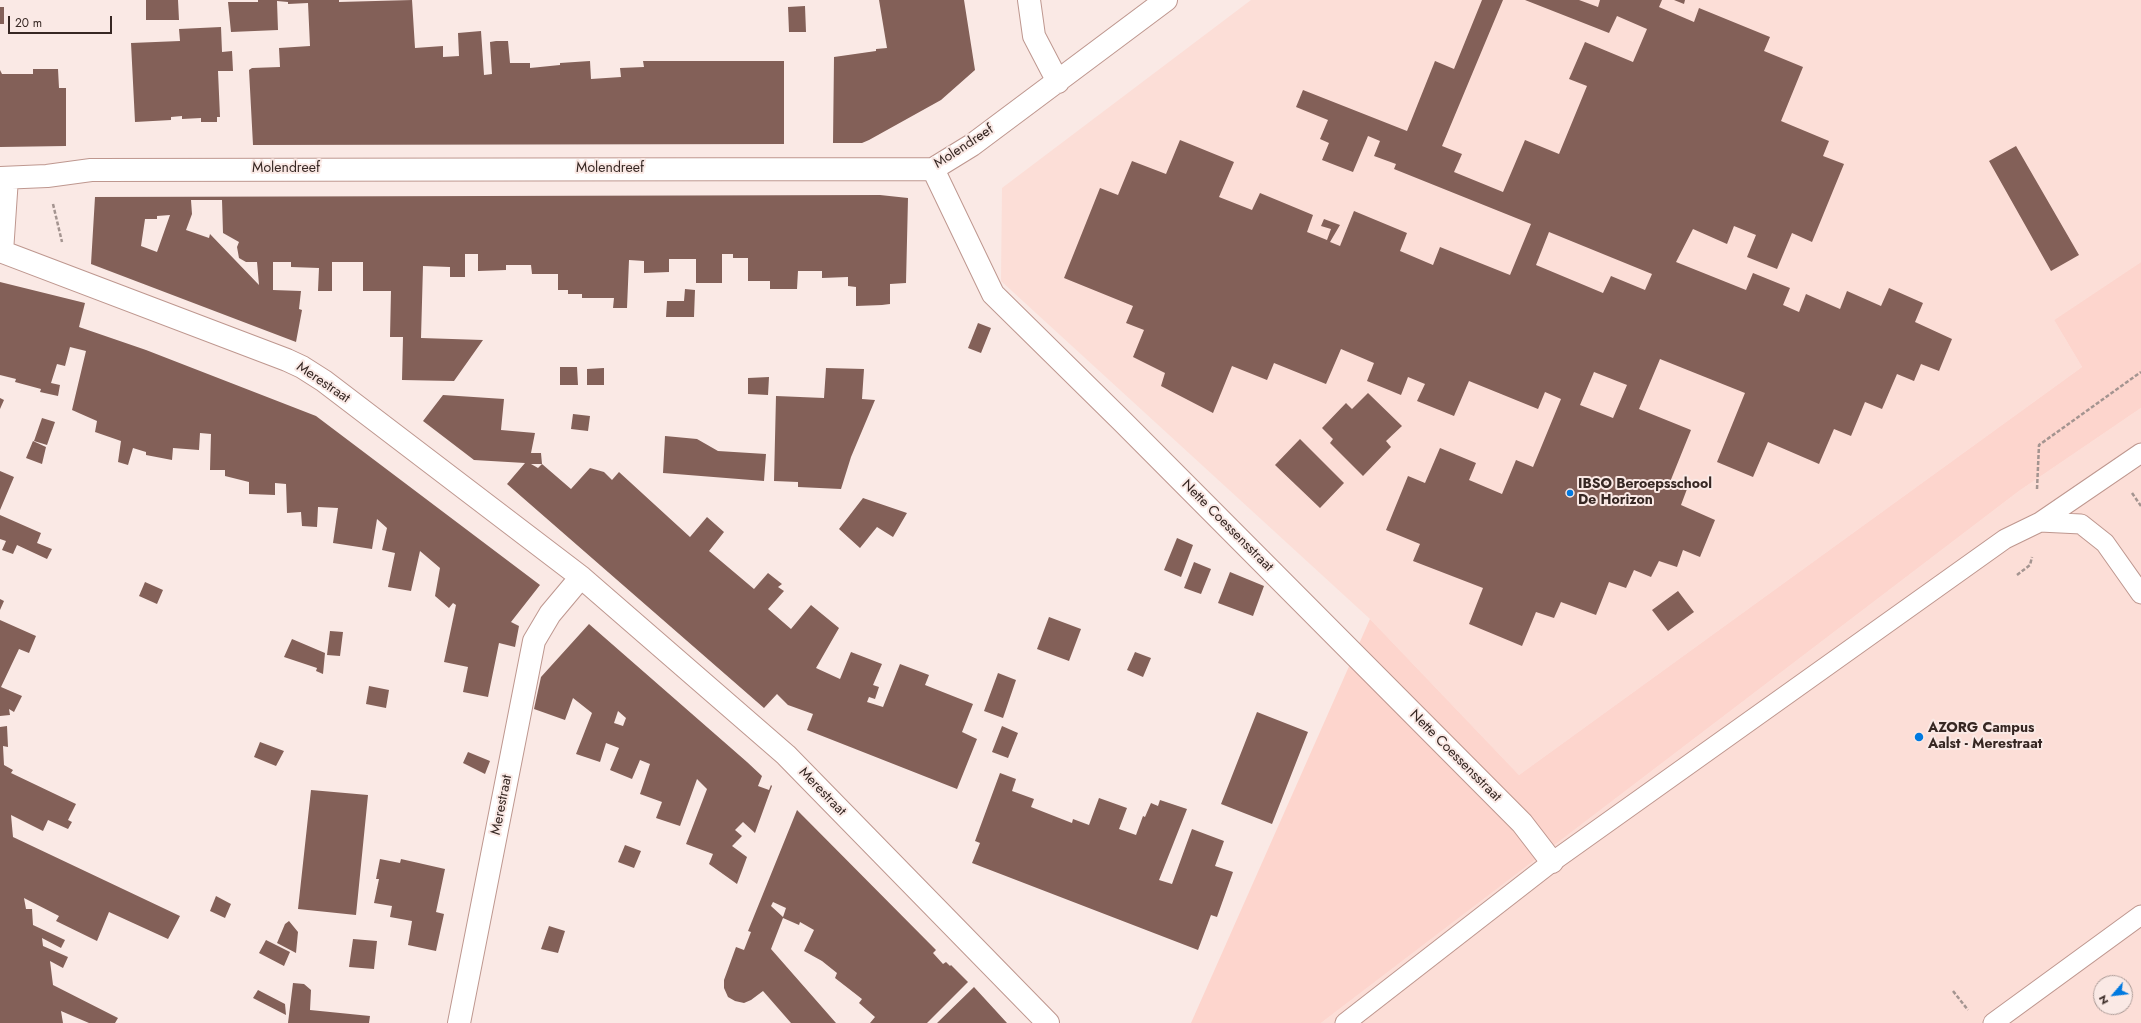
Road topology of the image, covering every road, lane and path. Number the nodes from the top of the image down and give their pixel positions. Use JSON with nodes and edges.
{"nodes":[{"id":1,"x":1028,"y":0,"type":"edge"},
{"id":2,"x":1166,"y":0,"type":"edge"},
{"id":3,"x":1058,"y":82,"type":"junction"},
{"id":4,"x":933,"y":169,"type":"junction"},
{"id":5,"x":47,"y":176,"type":"junction"},
{"id":6,"x":4,"y":178,"type":"edge"},
{"id":7,"x":1,"y":252,"type":"edge"},
{"id":8,"x":71,"y":277,"type":"junction"},
{"id":9,"x":2141,"y":372,"type":"edge"},
{"id":10,"x":2141,"y":453,"type":"edge"},
{"id":11,"x":2040,"y":522,"type":"junction"},
{"id":12,"x":581,"y":576,"type":"junction"},
{"id":13,"x":2141,"y":594,"type":"edge"},
{"id":14,"x":1552,"y":862,"type":"junction"},
{"id":15,"x":2141,"y":915,"type":"edge"},
{"id":16,"x":1953,"y":991,"type":"dead end"},
{"id":17,"x":1970,"y":1012,"type":"dead end"},
{"id":18,"x":459,"y":1023,"type":"edge"},
{"id":19,"x":1048,"y":1023,"type":"edge"},
{"id":20,"x":1345,"y":1023,"type":"edge"},
{"id":21,"x":1993,"y":1023,"type":"edge"}],
"edges":[{"from":1,"to":3,"type":"street"},
{"from":2,"to":3,"type":"street","name":"Molendreef"},
{"from":3,"to":4,"type":"street","name":"Molendreef"},
{"from":4,"to":5,"type":"street","name":"Molendreef"},
{"from":4,"to":14,"type":"street","name":"Nette Coessensstraat"},
{"from":5,"to":6,"type":"street","name":"Molendreef"},
{"from":5,"to":8,"type":"path"},
{"from":6,"to":7,"type":"street","name":"Merestraat"},
{"from":7,"to":8,"type":"street","name":"Merestraat"},
{"from":8,"to":12,"type":"street","name":"Merestraat"},
{"from":9,"to":11,"type":"path"},
{"from":10,"to":11,"type":"lane"},
{"from":11,"to":13,"type":"lane"},
{"from":11,"to":14,"type":"lane"},
{"from":12,"to":18,"type":"street","name":"Merestraat"},
{"from":12,"to":19,"type":"street","name":"Merestraat"},
{"from":14,"to":20,"type":"lane"},
{"from":15,"to":21,"type":"lane"},
{"from":16,"to":17,"type":"path"}]}
